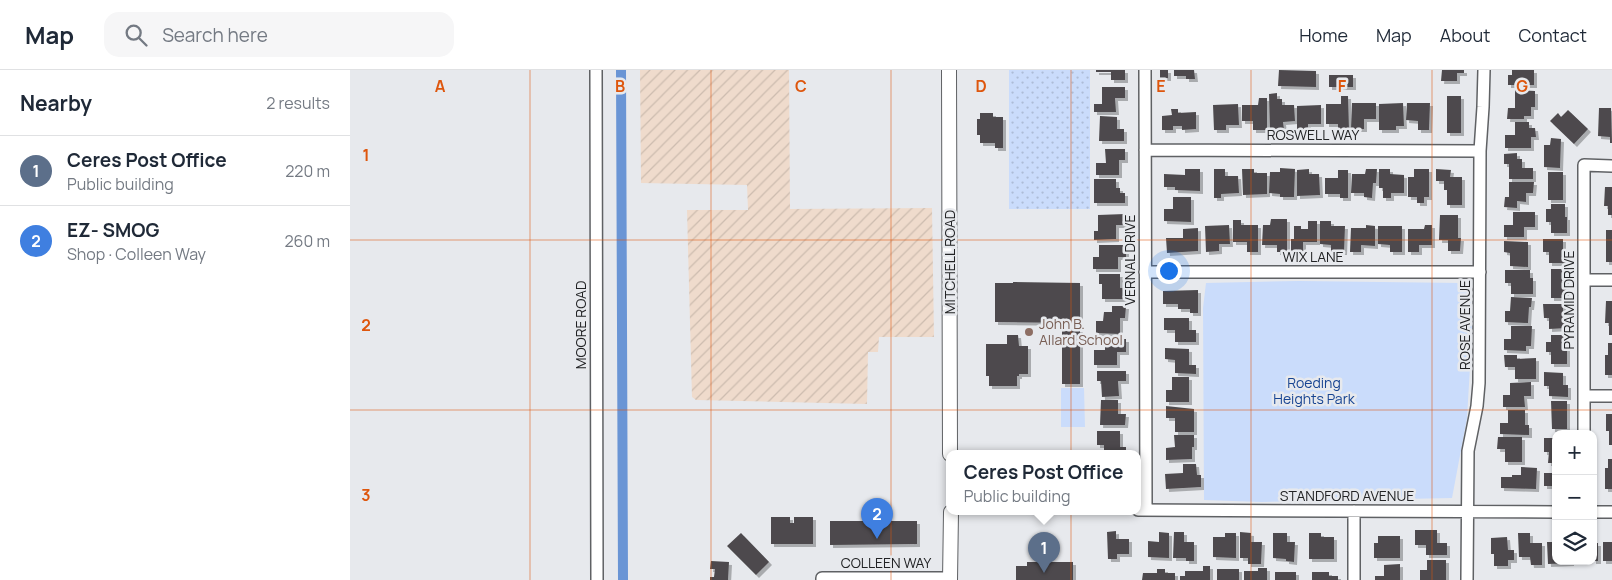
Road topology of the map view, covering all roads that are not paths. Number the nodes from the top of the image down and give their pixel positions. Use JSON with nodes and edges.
{"nodes":[{"id":1,"x":596,"y":70,"type":"edge"},
{"id":2,"x":949,"y":70,"type":"edge"},
{"id":3,"x":1145,"y":70,"type":"edge"},
{"id":4,"x":1484,"y":70,"type":"edge"},
{"id":5,"x":1145,"y":150,"type":"junction"},
{"id":6,"x":1480,"y":150,"type":"junction"},
{"id":7,"x":1612,"y":166,"type":"edge"},
{"id":8,"x":1146,"y":272,"type":"junction"},
{"id":9,"x":1480,"y":272,"type":"junction"},
{"id":10,"x":1584,"y":280,"type":"junction"},
{"id":11,"x":1612,"y":280,"type":"edge"},
{"id":12,"x":1584,"y":396,"type":"junction"},
{"id":13,"x":1612,"y":396,"type":"edge"},
{"id":14,"x":1584,"y":430,"type":"edge"},
{"id":15,"x":950,"y":450,"type":"edge"},
{"id":16,"x":1142,"y":510,"type":"edge"},
{"id":17,"x":1354,"y":511,"type":"junction"},
{"id":18,"x":1469,"y":511,"type":"junction"},
{"id":19,"x":1552,"y":512,"type":"edge"},
{"id":20,"x":1597,"y":512,"type":"edge"},
{"id":21,"x":1612,"y":512,"type":"edge"},
{"id":22,"x":950,"y":515,"type":"edge"},
{"id":23,"x":822,"y":579,"type":"edge"},
{"id":24,"x":950,"y":579,"type":"edge"},
{"id":25,"x":597,"y":580,"type":"edge"},
{"id":26,"x":1354,"y":580,"type":"edge"},
{"id":27,"x":1467,"y":580,"type":"edge"}],
"edges":[{"from":1,"to":25,"type":"street","name":"MOORE ROAD"},
{"from":2,"to":15,"type":"street","name":"MITCHELL ROAD"},
{"from":3,"to":5,"type":"street","name":"VERNAL DRIVE"},
{"from":4,"to":6,"type":"street","name":"ROSE AVENUE"},
{"from":5,"to":6,"type":"street","name":"ROSWELL WAY"},
{"from":5,"to":8,"type":"street","name":"VERNAL DRIVE"},
{"from":6,"to":9,"type":"street","name":"ROSE AVENUE"},
{"from":7,"to":10,"type":"street","name":"PYRAMID DRIVE"},
{"from":8,"to":9,"type":"street","name":"WIX LANE"},
{"from":8,"to":16,"type":"street","name":"VERNAL DRIVE"},
{"from":9,"to":18,"type":"street","name":"ROSE AVENUE"},
{"from":10,"to":11,"type":"street"},
{"from":10,"to":12,"type":"street","name":"PYRAMID DRIVE"},
{"from":12,"to":13,"type":"street"},
{"from":12,"to":14,"type":"street","name":"PYRAMID DRIVE"},
{"from":16,"to":17,"type":"street","name":"STANDFORD AVENUE"},
{"from":17,"to":18,"type":"street","name":"STANDFORD AVENUE"},
{"from":17,"to":26,"type":"street"},
{"from":18,"to":19,"type":"street","name":"STANDFORD AVENUE"},
{"from":18,"to":27,"type":"street","name":"ROSE AVENUE"},
{"from":20,"to":21,"type":"street"},
{"from":22,"to":24,"type":"street"},
{"from":23,"to":24,"type":"street","name":"COLLEEN WAY"}]}
